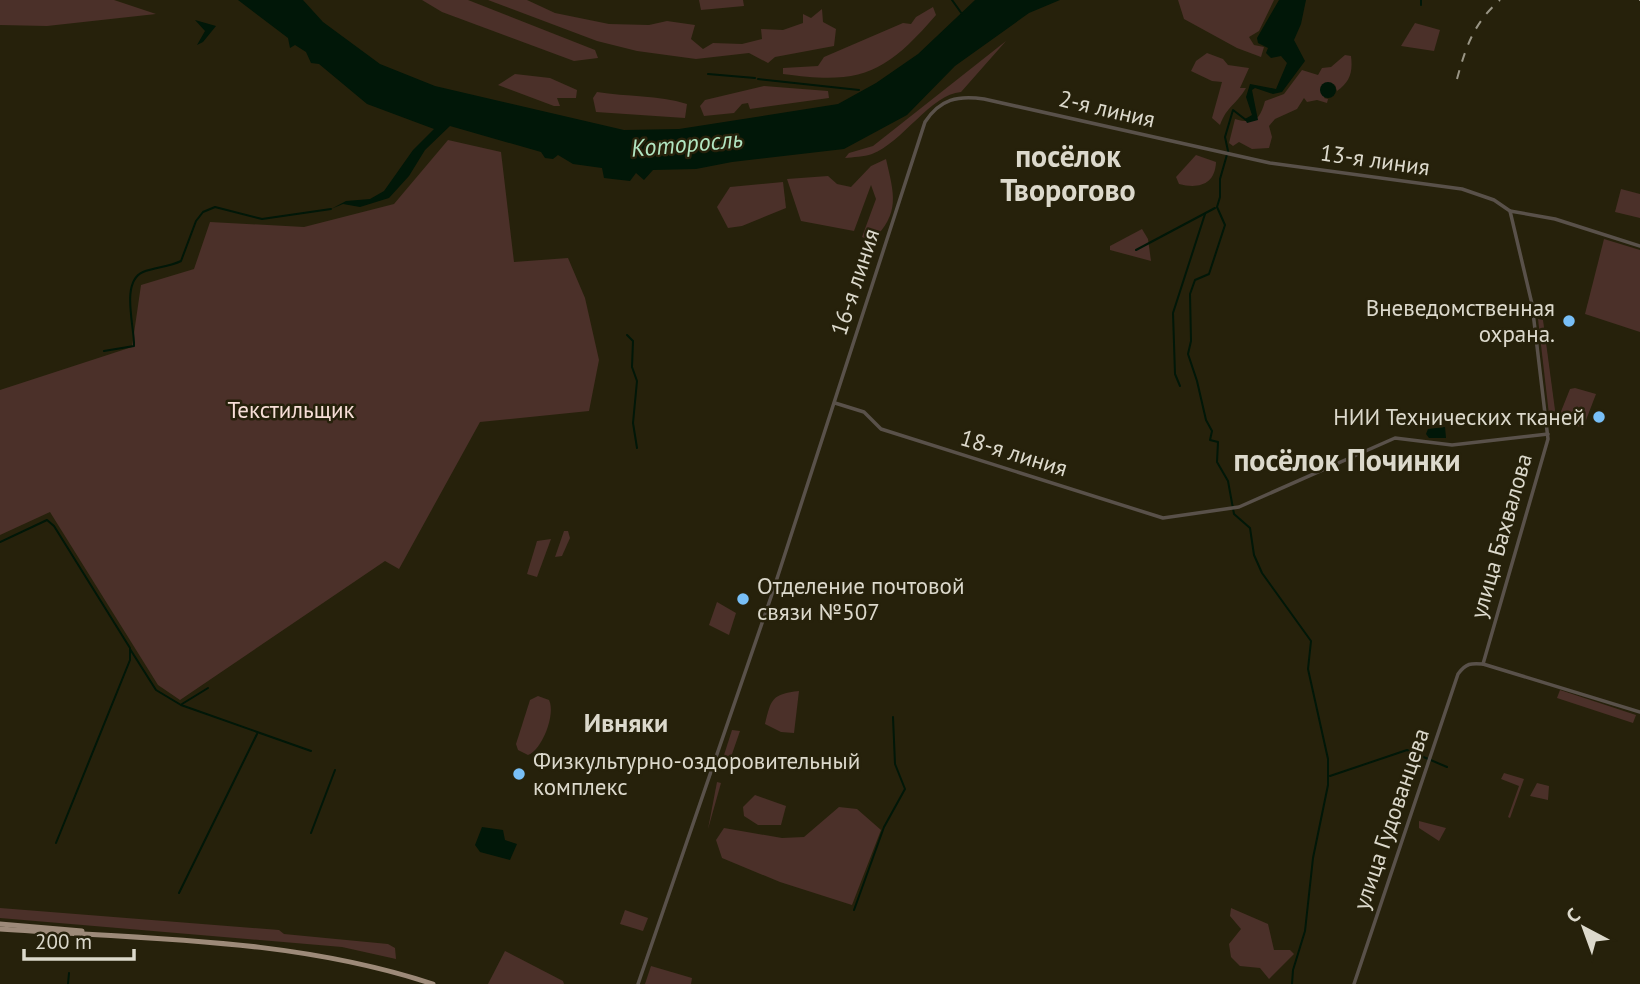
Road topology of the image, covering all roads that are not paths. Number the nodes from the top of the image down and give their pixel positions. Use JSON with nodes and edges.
{"nodes":[{"id":1,"x":984,"y":99,"type":"joint"},
{"id":2,"x":1230,"y":155,"type":"joint"},
{"id":3,"x":1510,"y":211,"type":"junction"},
{"id":4,"x":1640,"y":246,"type":"edge"},
{"id":5,"x":835,"y":403,"type":"junction"},
{"id":6,"x":1548,"y":434,"type":"junction"},
{"id":7,"x":1483,"y":664,"type":"junction"},
{"id":8,"x":1640,"y":712,"type":"edge"},
{"id":9,"x":0,"y":923,"type":"edge"},
{"id":10,"x":0,"y":929,"type":"edge"},
{"id":11,"x":109,"y":935,"type":"junction"},
{"id":12,"x":433,"y":984,"type":"edge"},
{"id":13,"x":638,"y":984,"type":"edge"},
{"id":14,"x":1354,"y":984,"type":"edge"}],
"edges":[{"from":1,"to":2,"type":"street","name":"2-я линия"},
{"from":1,"to":5,"type":"street","name":"16-я линия"},
{"from":2,"to":3,"type":"street","name":"13-я линия"},
{"from":3,"to":4,"type":"street"},
{"from":3,"to":6,"type":"street","name":"улица Бахвалова"},
{"from":5,"to":6,"type":"street","name":"18-я линия"},
{"from":5,"to":13,"type":"street","name":"16-я линия"},
{"from":6,"to":7,"type":"street","name":"улица Бахвалова"},
{"from":7,"to":8,"type":"street"},
{"from":7,"to":14,"type":"street","name":"улица Гудованцева"},
{"from":9,"to":11,"type":"highway"},
{"from":10,"to":11,"type":"highway"},
{"from":11,"to":12,"type":"highway"}]}
